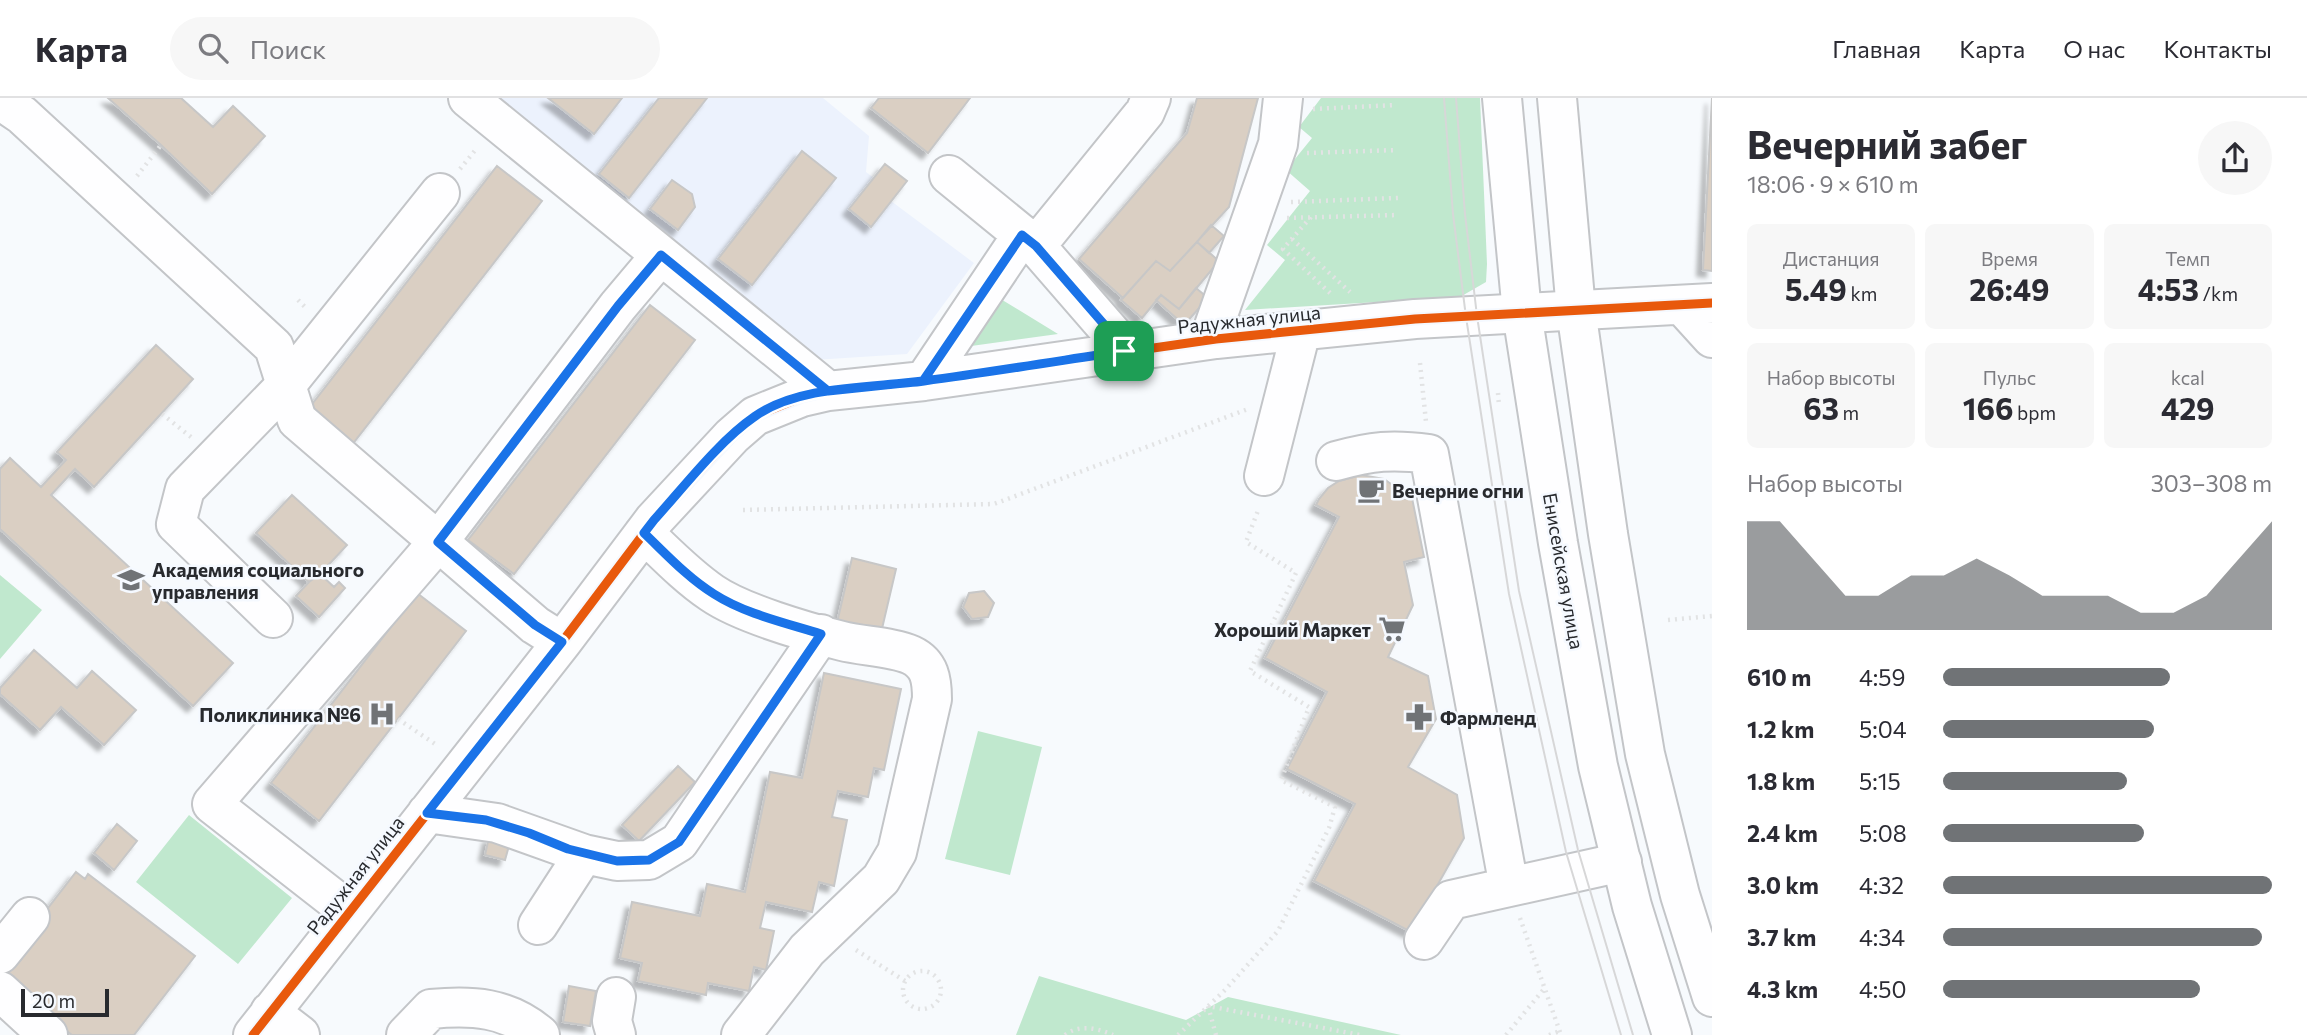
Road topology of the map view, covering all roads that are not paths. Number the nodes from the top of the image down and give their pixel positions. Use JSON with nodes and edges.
{"nodes":[{"id":1,"x":468,"y":98,"type":"edge"},
{"id":2,"x":1151,"y":98,"type":"edge"},
{"id":3,"x":1502,"y":98,"type":"edge"},
{"id":4,"x":1557,"y":98,"type":"edge"},
{"id":5,"x":0,"y":100,"type":"edge"},
{"id":6,"x":1283,"y":104,"type":"edge"},
{"id":7,"x":949,"y":175,"type":"dead end"},
{"id":8,"x":440,"y":194,"type":"road end"},
{"id":9,"x":1029,"y":241,"type":"junction"},
{"id":10,"x":661,"y":255,"type":"junction"},
{"id":11,"x":1697,"y":304,"type":"edge"},
{"id":12,"x":1576,"y":310,"type":"junction"},
{"id":13,"x":1522,"y":313,"type":"junction"},
{"id":14,"x":1301,"y":331,"type":"junction"},
{"id":15,"x":1712,"y":338,"type":"edge"},
{"id":16,"x":1216,"y":339,"type":"junction"},
{"id":17,"x":1124,"y":351,"type":"junction"},
{"id":18,"x":923,"y":381,"type":"junction"},
{"id":19,"x":286,"y":385,"type":"junction"},
{"id":20,"x":828,"y":391,"type":"junction"},
{"id":21,"x":1336,"y":461,"type":"dead end"},
{"id":22,"x":1262,"y":491,"type":"road end"},
{"id":23,"x":644,"y":533,"type":"junction"},
{"id":24,"x":438,"y":542,"type":"junction"},
{"id":25,"x":273,"y":618,"type":"dead end"},
{"id":26,"x":821,"y":634,"type":"junction"},
{"id":27,"x":562,"y":642,"type":"junction"},
{"id":28,"x":427,"y":813,"type":"junction"},
{"id":29,"x":584,"y":854,"type":"junction"},
{"id":30,"x":1622,"y":862,"type":"junction"},
{"id":31,"x":1509,"y":887,"type":"junction"},
{"id":32,"x":349,"y":911,"type":"junction"},
{"id":33,"x":30,"y":917,"type":"dead end"},
{"id":34,"x":538,"y":925,"type":"dead end"},
{"id":35,"x":1424,"y":940,"type":"dead end"},
{"id":36,"x":0,"y":954,"type":"edge"},
{"id":37,"x":0,"y":991,"type":"edge"},
{"id":38,"x":616,"y":997,"type":"dead end"},
{"id":39,"x":1712,"y":997,"type":"edge"},
{"id":40,"x":274,"y":1027,"type":"edge"},
{"id":41,"x":48,"y":1035,"type":"edge"},
{"id":42,"x":405,"y":1035,"type":"edge"},
{"id":43,"x":540,"y":1035,"type":"edge"},
{"id":44,"x":616,"y":1035,"type":"edge"},
{"id":45,"x":741,"y":1035,"type":"edge"},
{"id":46,"x":1672,"y":1035,"type":"edge"}],
"edges":[{"from":1,"to":10,"type":"main road"},
{"from":2,"to":9,"type":"main road"},
{"from":3,"to":13,"type":"main road","name":"Енисейская улица"},
{"from":4,"to":12,"type":"main road"},
{"from":5,"to":19,"type":"main road"},
{"from":6,"to":16,"type":"main road"},
{"from":7,"to":9,"type":"main road"},
{"from":8,"to":19,"type":"main road"},
{"from":9,"to":17,"type":"main road"},
{"from":9,"to":18,"type":"main road"},
{"from":10,"to":20,"type":"main road"},
{"from":10,"to":24,"type":"main road"},
{"from":11,"to":12,"type":"main road","name":"Радужная улица"},
{"from":11,"to":15,"type":"main road"},
{"from":12,"to":13,"type":"main road","name":"Радужная улица"},
{"from":12,"to":39,"type":"main road"},
{"from":13,"to":14,"type":"main road","name":"Радужная улица"},
{"from":13,"to":30,"type":"main road","name":"Енисейская улица"},
{"from":14,"to":16,"type":"main road","name":"Радужная улица"},
{"from":14,"to":22,"type":"main road"},
{"from":16,"to":17,"type":"main road","name":"Радужная улица"},
{"from":17,"to":18,"type":"main road","name":"Радужная улица"},
{"from":18,"to":20,"type":"main road","name":"Радужная улица"},
{"from":19,"to":24,"type":"main road"},
{"from":19,"to":25,"type":"main road"},
{"from":20,"to":23,"type":"main road","name":"Радужная улица"},
{"from":21,"to":31,"type":"main road"},
{"from":23,"to":26,"type":"main road"},
{"from":23,"to":27,"type":"main road","name":"Радужная улица"},
{"from":24,"to":27,"type":"main road"},
{"from":24,"to":32,"type":"main road"},
{"from":26,"to":29,"type":"main road"},
{"from":26,"to":45,"type":"main road"},
{"from":27,"to":28,"type":"main road","name":"Радужная улица"},
{"from":28,"to":29,"type":"main road"},
{"from":28,"to":32,"type":"main road","name":"Радужная улица"},
{"from":29,"to":34,"type":"main road"},
{"from":30,"to":31,"type":"main road"},
{"from":30,"to":46,"type":"main road","name":"Енисейская улица"},
{"from":31,"to":35,"type":"main road"},
{"from":32,"to":40,"type":"main road","name":"Радужная улица"},
{"from":33,"to":36,"type":"main road"},
{"from":37,"to":41,"type":"main road"},
{"from":38,"to":44,"type":"main road"},
{"from":42,"to":43,"type":"main road"}]}
